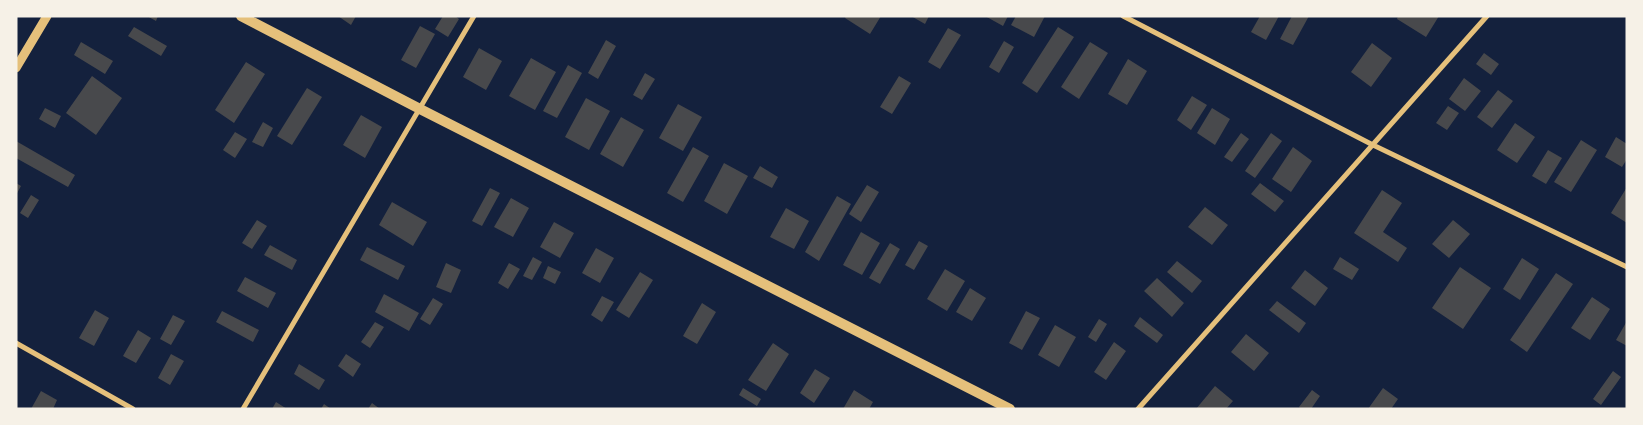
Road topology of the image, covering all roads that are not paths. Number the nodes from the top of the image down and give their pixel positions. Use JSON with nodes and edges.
{"nodes":[{"id":1,"x":47,"y":16,"type":"edge"},
{"id":2,"x":241,"y":16,"type":"edge"},
{"id":3,"x":474,"y":16,"type":"edge"},
{"id":4,"x":1123,"y":16,"type":"edge"},
{"id":5,"x":1487,"y":16,"type":"edge"},
{"id":6,"x":16,"y":68,"type":"edge"},
{"id":7,"x":420,"y":109,"type":"junction"},
{"id":8,"x":1373,"y":145,"type":"junction"},
{"id":9,"x":1627,"y":267,"type":"edge"},
{"id":10,"x":16,"y":342,"type":"edge"},
{"id":11,"x":133,"y":409,"type":"edge"},
{"id":12,"x":243,"y":409,"type":"edge"},
{"id":13,"x":1010,"y":409,"type":"edge"},
{"id":14,"x":1138,"y":409,"type":"edge"}],
"edges":[{"from":1,"to":6,"type":"street"},
{"from":2,"to":7,"type":"main road"},
{"from":3,"to":7,"type":"street"},
{"from":4,"to":8,"type":"street"},
{"from":5,"to":8,"type":"street"},
{"from":7,"to":12,"type":"street"},
{"from":7,"to":13,"type":"main road"},
{"from":8,"to":9,"type":"street"},
{"from":8,"to":14,"type":"street"},
{"from":10,"to":11,"type":"street"}]}
